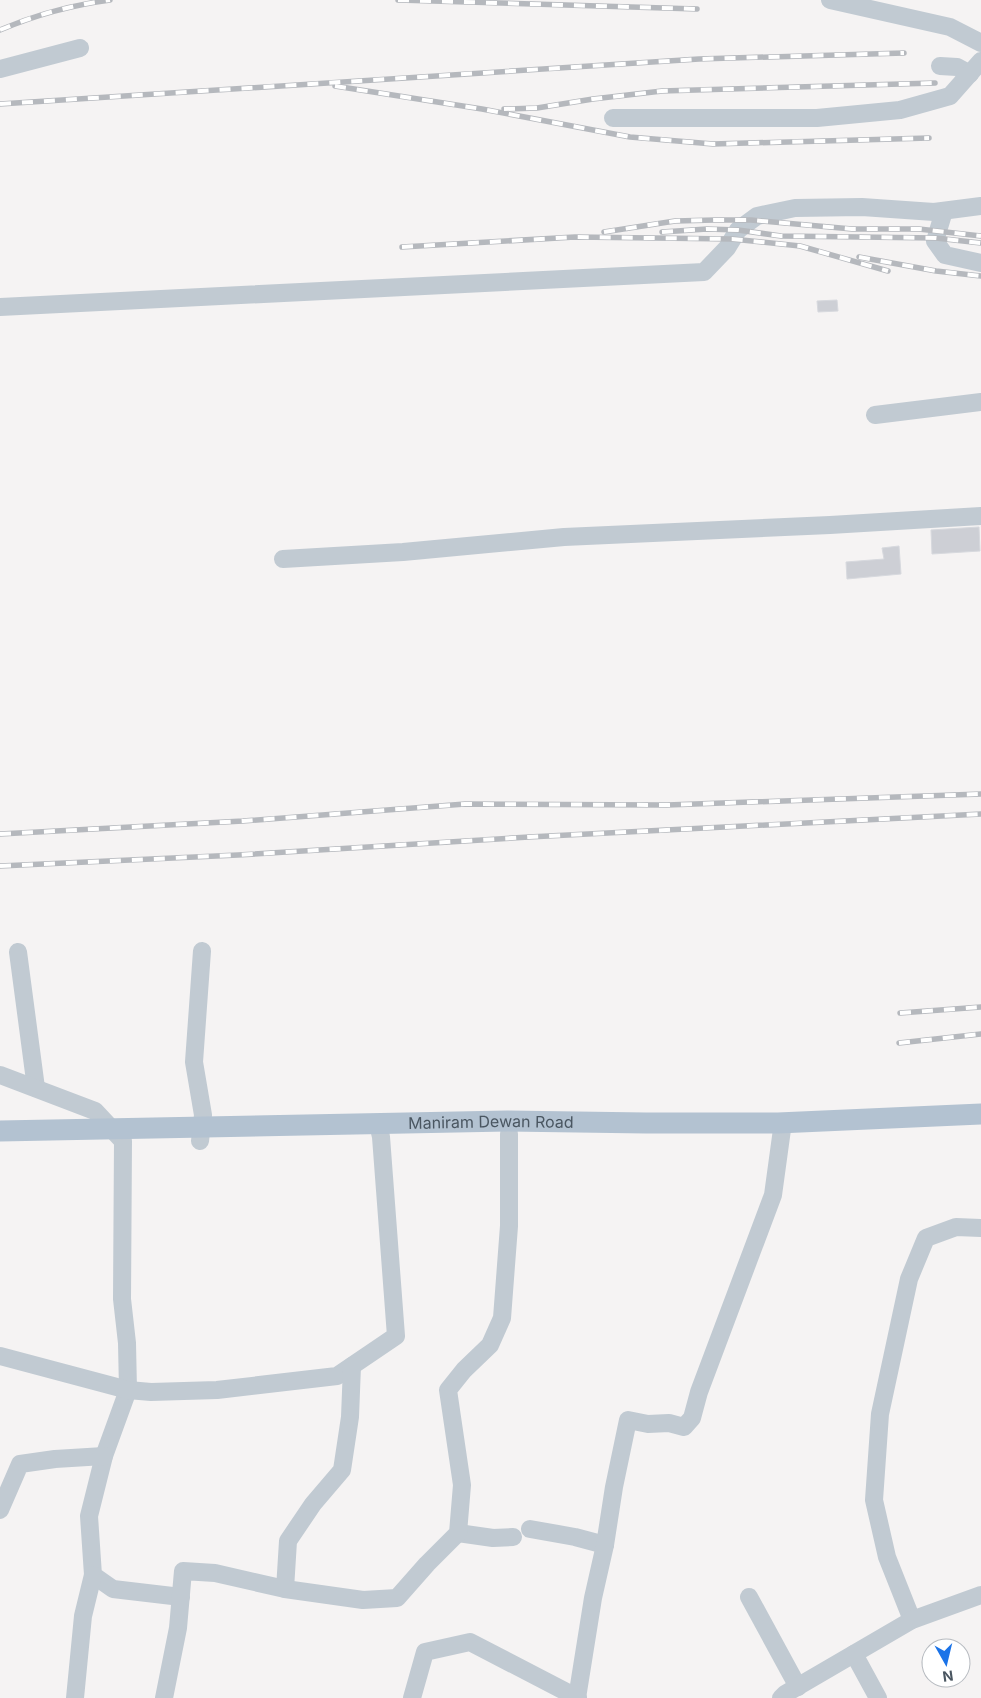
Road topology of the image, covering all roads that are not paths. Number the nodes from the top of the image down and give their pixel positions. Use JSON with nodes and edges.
{"nodes":[{"id":1,"x":830,"y":0,"type":"edge"},
{"id":2,"x":981,"y":43,"type":"edge"},
{"id":3,"x":80,"y":48,"type":"dead end"},
{"id":4,"x":940,"y":66,"type":"dead end"},
{"id":5,"x":975,"y":68,"type":"edge"},
{"id":6,"x":0,"y":69,"type":"edge"},
{"id":7,"x":613,"y":118,"type":"dead end"},
{"id":8,"x":981,"y":206,"type":"edge"},
{"id":9,"x":944,"y":211,"type":"junction"},
{"id":10,"x":981,"y":263,"type":"edge"},
{"id":11,"x":0,"y":307,"type":"edge"},
{"id":12,"x":981,"y":402,"type":"edge"},
{"id":13,"x":875,"y":415,"type":"dead end"},
{"id":14,"x":981,"y":516,"type":"edge"},
{"id":15,"x":283,"y":559,"type":"dead end"},
{"id":16,"x":202,"y":951,"type":"dead end"},
{"id":17,"x":18,"y":952,"type":"dead end"},
{"id":18,"x":0,"y":1075,"type":"edge"},
{"id":19,"x":36,"y":1088,"type":"junction"},
{"id":20,"x":981,"y":1114,"type":"edge"},
{"id":21,"x":981,"y":1126,"type":"edge"},
{"id":22,"x":675,"y":1129,"type":"junction"},
{"id":23,"x":782,"y":1129,"type":"junction"},
{"id":24,"x":380,"y":1130,"type":"junction"},
{"id":25,"x":0,"y":1132,"type":"edge"},
{"id":26,"x":509,"y":1134,"type":"junction"},
{"id":27,"x":117,"y":1135,"type":"junction"},
{"id":28,"x":201,"y":1135,"type":"junction"},
{"id":29,"x":0,"y":1144,"type":"edge"},
{"id":30,"x":981,"y":1228,"type":"edge"},
{"id":31,"x":0,"y":1356,"type":"edge"},
{"id":32,"x":352,"y":1366,"type":"junction"},
{"id":33,"x":128,"y":1390,"type":"junction"},
{"id":34,"x":104,"y":1456,"type":"junction"},
{"id":35,"x":5,"y":1486,"type":"edge"},
{"id":36,"x":0,"y":1510,"type":"edge"},
{"id":37,"x":530,"y":1529,"type":"dead end"},
{"id":38,"x":458,"y":1533,"type":"junction"},
{"id":39,"x":512,"y":1537,"type":"dead end"},
{"id":40,"x":605,"y":1544,"type":"junction"},
{"id":41,"x":93,"y":1575,"type":"junction"},
{"id":42,"x":285,"y":1590,"type":"junction"},
{"id":43,"x":981,"y":1595,"type":"edge"},
{"id":44,"x":181,"y":1597,"type":"junction"},
{"id":45,"x":749,"y":1597,"type":"dead end"},
{"id":46,"x":912,"y":1620,"type":"junction"},
{"id":47,"x":854,"y":1654,"type":"junction"},
{"id":48,"x":798,"y":1687,"type":"junction"},
{"id":49,"x":75,"y":1698,"type":"edge"},
{"id":50,"x":164,"y":1698,"type":"edge"},
{"id":51,"x":412,"y":1698,"type":"edge"},
{"id":52,"x":578,"y":1698,"type":"edge"},
{"id":53,"x":781,"y":1698,"type":"edge"},
{"id":54,"x":878,"y":1698,"type":"edge"}],
"edges":[{"from":1,"to":2,"type":"street"},
{"from":3,"to":6,"type":"street"},
{"from":4,"to":5,"type":"street"},
{"from":5,"to":7,"type":"street"},
{"from":8,"to":9,"type":"street"},
{"from":9,"to":10,"type":"street"},
{"from":9,"to":11,"type":"street"},
{"from":12,"to":13,"type":"street"},
{"from":14,"to":15,"type":"street"},
{"from":16,"to":28,"type":"street"},
{"from":17,"to":19,"type":"street"},
{"from":18,"to":19,"type":"street"},
{"from":19,"to":27,"type":"street"},
{"from":20,"to":23,"type":"main road","name":"Maniram Dewan Road"},
{"from":21,"to":23,"type":"main road","name":"Maniram Dewan Road"},
{"from":22,"to":23,"type":"main road","name":"Maniram Dewan Road"},
{"from":22,"to":24,"type":"main road","name":"Maniram Dewan Road"},
{"from":22,"to":26,"type":"main road","name":"Maniram Dewan Road"},
{"from":23,"to":40,"type":"street"},
{"from":24,"to":26,"type":"main road","name":"Maniram Dewan Road"},
{"from":24,"to":28,"type":"main road","name":"Maniram Dewan Road"},
{"from":24,"to":32,"type":"street"},
{"from":25,"to":27,"type":"main road","name":"Maniram Dewan Road"},
{"from":26,"to":38,"type":"street"},
{"from":27,"to":28,"type":"main road","name":"Maniram Dewan Road"},
{"from":27,"to":29,"type":"main road","name":"Maniram Dewan Road"},
{"from":27,"to":33,"type":"street"},
{"from":30,"to":46,"type":"street"},
{"from":31,"to":33,"type":"street"},
{"from":32,"to":33,"type":"street"},
{"from":32,"to":42,"type":"street"},
{"from":33,"to":34,"type":"street"},
{"from":34,"to":35,"type":"street"},
{"from":34,"to":41,"type":"street"},
{"from":35,"to":36,"type":"street"},
{"from":37,"to":40,"type":"street"},
{"from":38,"to":39,"type":"street"},
{"from":38,"to":42,"type":"street"},
{"from":40,"to":52,"type":"street"},
{"from":41,"to":44,"type":"street"},
{"from":41,"to":49,"type":"street"},
{"from":42,"to":44,"type":"street"},
{"from":43,"to":46,"type":"street"},
{"from":44,"to":50,"type":"street"},
{"from":45,"to":48,"type":"street"},
{"from":46,"to":47,"type":"street"},
{"from":47,"to":48,"type":"street"},
{"from":47,"to":54,"type":"street"},
{"from":48,"to":53,"type":"street"},
{"from":51,"to":52,"type":"street"}]}
